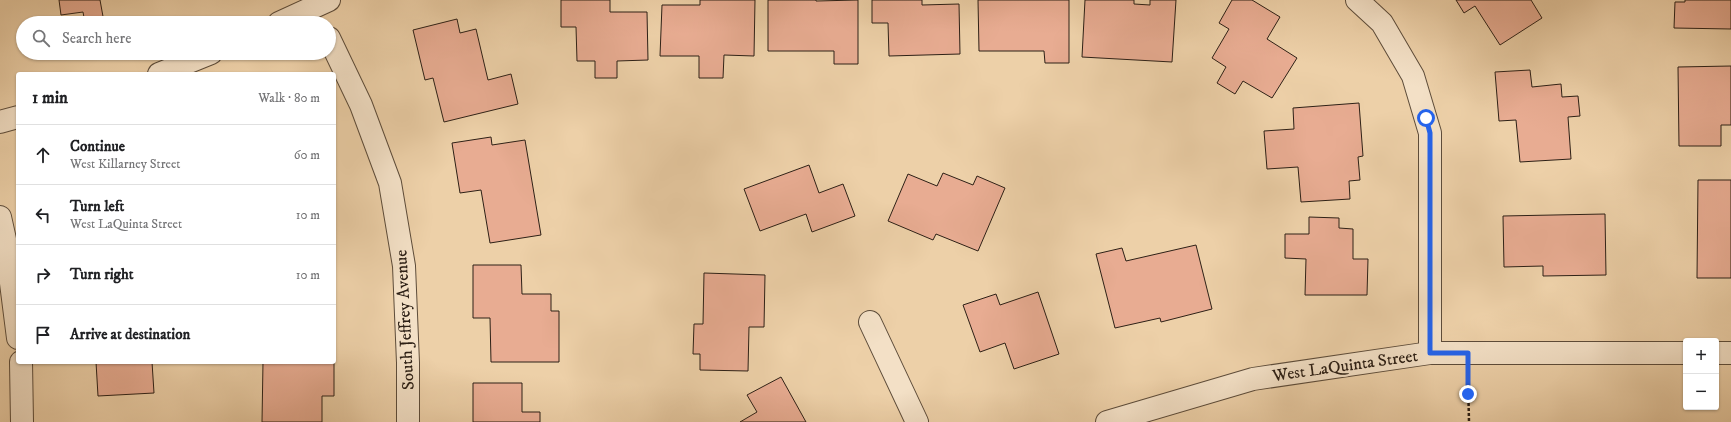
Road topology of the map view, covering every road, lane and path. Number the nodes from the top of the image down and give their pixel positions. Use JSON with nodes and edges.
{"nodes":[{"id":1,"x":1357,"y":0,"type":"edge"},
{"id":2,"x":321,"y":10,"type":"edge"},
{"id":3,"x":302,"y":16,"type":"edge"},
{"id":4,"x":336,"y":53,"type":"edge"},
{"id":5,"x":194,"y":60,"type":"edge"},
{"id":6,"x":165,"y":72,"type":"edge"},
{"id":7,"x":16,"y":118,"type":"edge"},
{"id":8,"x":0,"y":122,"type":"edge"},
{"id":9,"x":0,"y":217,"type":"edge"},
{"id":10,"x":16,"y":322,"type":"edge"},
{"id":11,"x":870,"y":322,"type":"dead end"},
{"id":12,"x":1430,"y":353,"type":"junction"},
{"id":13,"x":1468,"y":353,"type":"junction"},
{"id":14,"x":1683,"y":353,"type":"edge"},
{"id":15,"x":1719,"y":353,"type":"edge"},
{"id":16,"x":1731,"y":353,"type":"edge"},
{"id":17,"x":21,"y":364,"type":"edge"},
{"id":18,"x":22,"y":422,"type":"edge"},
{"id":19,"x":408,"y":422,"type":"edge"},
{"id":20,"x":917,"y":422,"type":"edge"},
{"id":21,"x":1107,"y":422,"type":"edge"},
{"id":22,"x":1469,"y":422,"type":"edge"}],
"edges":[{"from":1,"to":12,"type":"street"},
{"from":2,"to":3,"type":"street"},
{"from":4,"to":19,"type":"street","name":"South Jeffrey Avenue"},
{"from":5,"to":6,"type":"street"},
{"from":7,"to":8,"type":"street"},
{"from":9,"to":10,"type":"street"},
{"from":11,"to":20,"type":"street"},
{"from":12,"to":13,"type":"street","name":"West LaQuinta Street"},
{"from":12,"to":21,"type":"street","name":"West LaQuinta Street"},
{"from":13,"to":14,"type":"street","name":"West LaQuinta Street"},
{"from":13,"to":22,"type":"path"},
{"from":15,"to":16,"type":"street"},
{"from":17,"to":18,"type":"street"}]}
